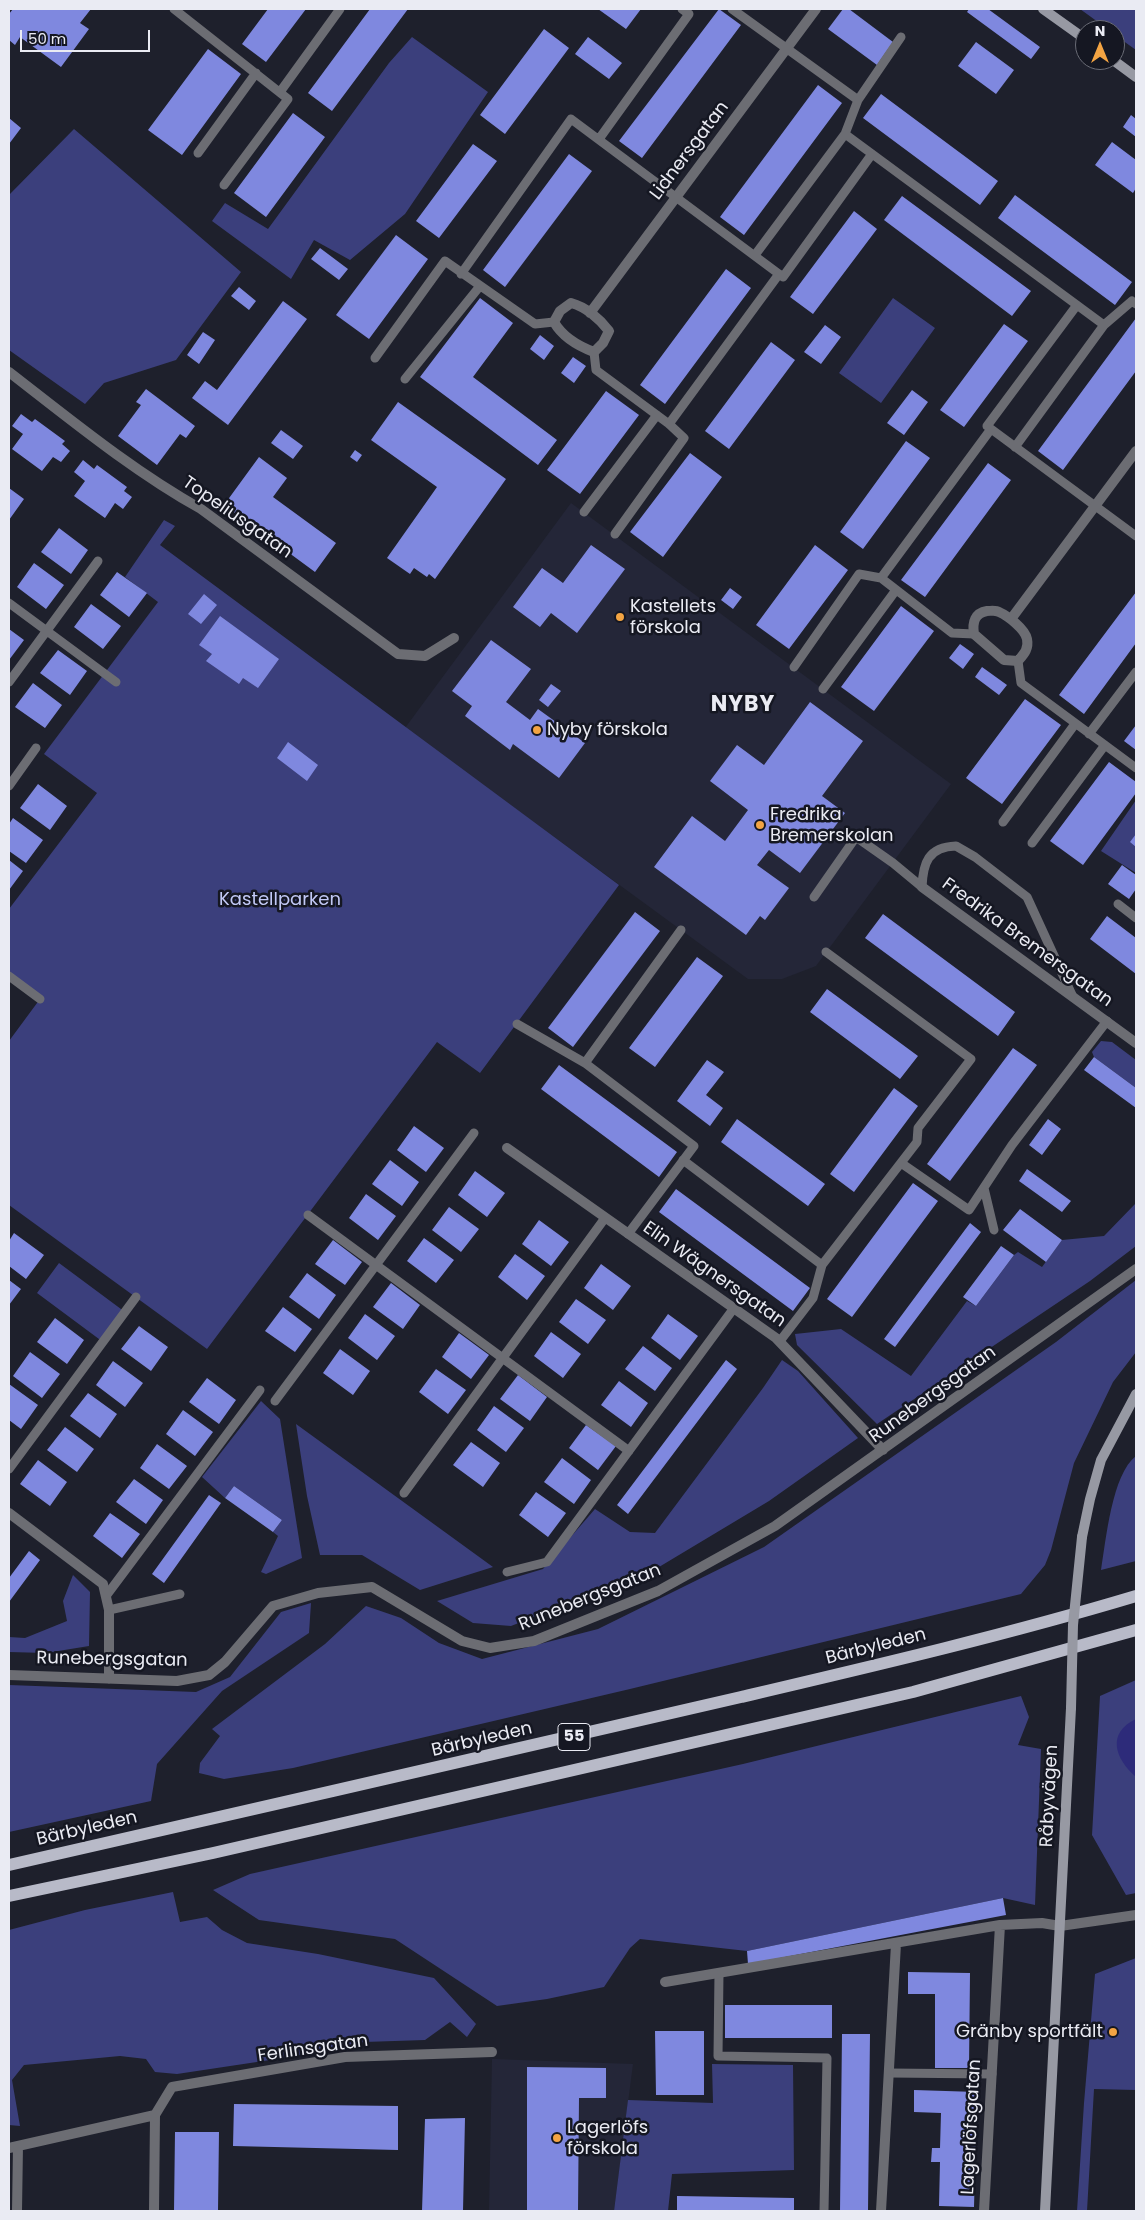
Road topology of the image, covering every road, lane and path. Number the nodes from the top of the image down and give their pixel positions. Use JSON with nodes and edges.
{"nodes":[{"id":1,"x":174,"y":9,"type":"edge"},
{"id":2,"x":340,"y":9,"type":"edge"},
{"id":3,"x":732,"y":9,"type":"edge"},
{"id":4,"x":816,"y":9,"type":"edge"},
{"id":5,"x":1042,"y":9,"type":"edge"},
{"id":6,"x":689,"y":10,"type":"edge"},
{"id":7,"x":1075,"y":33,"type":"edge"},
{"id":8,"x":901,"y":37,"type":"dead end"},
{"id":9,"x":786,"y":48,"type":"junction"},
{"id":10,"x":1125,"y":68,"type":"edge"},
{"id":11,"x":256,"y":73,"type":"junction"},
{"id":12,"x":1136,"y":76,"type":"edge"},
{"id":13,"x":280,"y":92,"type":"junction"},
{"id":14,"x":858,"y":100,"type":"junction"},
{"id":15,"x":845,"y":134,"type":"junction"},
{"id":16,"x":599,"y":139,"type":"junction"},
{"id":17,"x":198,"y":153,"type":"dead end"},
{"id":18,"x":872,"y":154,"type":"junction"},
{"id":19,"x":224,"y":185,"type":"dead end"},
{"id":20,"x":676,"y":197,"type":"junction"},
{"id":21,"x":755,"y":255,"type":"junction"},
{"id":22,"x":461,"y":274,"type":"junction"},
{"id":23,"x":778,"y":274,"type":"junction"},
{"id":24,"x":480,"y":286,"type":"junction"},
{"id":25,"x":1135,"y":301,"type":"edge"},
{"id":26,"x":1076,"y":305,"type":"junction"},
{"id":27,"x":590,"y":313,"type":"junction"},
{"id":28,"x":554,"y":322,"type":"junction"},
{"id":29,"x":1104,"y":325,"type":"junction"},
{"id":30,"x":594,"y":352,"type":"junction"},
{"id":31,"x":375,"y":358,"type":"dead end"},
{"id":32,"x":9,"y":372,"type":"edge"},
{"id":33,"x":405,"y":380,"type":"dead end"},
{"id":34,"x":657,"y":415,"type":"junction"},
{"id":35,"x":669,"y":424,"type":"junction"},
{"id":36,"x":991,"y":429,"type":"junction"},
{"id":37,"x":1015,"y":447,"type":"junction"},
{"id":38,"x":1136,"y":451,"type":"edge"},
{"id":39,"x":1095,"y":506,"type":"junction"},
{"id":40,"x":584,"y":512,"type":"dead end"},
{"id":41,"x":615,"y":534,"type":"dead end"},
{"id":42,"x":1136,"y":536,"type":"edge"},
{"id":43,"x":98,"y":561,"type":"dead end"},
{"id":44,"x":881,"y":578,"type":"junction"},
{"id":45,"x":896,"y":590,"type":"junction"},
{"id":46,"x":9,"y":603,"type":"edge"},
{"id":47,"x":1011,"y":620,"type":"junction"},
{"id":48,"x":46,"y":631,"type":"junction"},
{"id":49,"x":974,"y":634,"type":"junction"},
{"id":50,"x":454,"y":638,"type":"dead end"},
{"id":51,"x":1018,"y":661,"type":"junction"},
{"id":52,"x":794,"y":667,"type":"dead end"},
{"id":53,"x":1136,"y":672,"type":"edge"},
{"id":54,"x":9,"y":682,"type":"edge"},
{"id":55,"x":116,"y":682,"type":"dead end"},
{"id":56,"x":823,"y":689,"type":"dead end"},
{"id":57,"x":1075,"y":724,"type":"junction"},
{"id":58,"x":1089,"y":734,"type":"junction"},
{"id":59,"x":1104,"y":746,"type":"junction"},
{"id":60,"x":36,"y":748,"type":"dead end"},
{"id":61,"x":1136,"y":768,"type":"edge"},
{"id":62,"x":9,"y":786,"type":"edge"},
{"id":63,"x":1003,"y":822,"type":"dead end"},
{"id":64,"x":1032,"y":843,"type":"dead end"},
{"id":65,"x":922,"y":887,"type":"junction"},
{"id":66,"x":814,"y":897,"type":"dead end"},
{"id":67,"x":1118,"y":904,"type":"dead end"},
{"id":68,"x":1136,"y":918,"type":"edge"},
{"id":69,"x":681,"y":930,"type":"dead end"},
{"id":70,"x":826,"y":952,"type":"dead end"},
{"id":71,"x":9,"y":976,"type":"edge"},
{"id":72,"x":1072,"y":995,"type":"junction"},
{"id":73,"x":40,"y":999,"type":"dead end"},
{"id":74,"x":1107,"y":1021,"type":"junction"},
{"id":75,"x":516,"y":1024,"type":"dead end"},
{"id":76,"x":1136,"y":1043,"type":"edge"},
{"id":77,"x":585,"y":1063,"type":"junction"},
{"id":78,"x":474,"y":1134,"type":"dead end"},
{"id":79,"x":507,"y":1148,"type":"dead end"},
{"id":80,"x":683,"y":1160,"type":"junction"},
{"id":81,"x":901,"y":1162,"type":"junction"},
{"id":82,"x":984,"y":1188,"type":"junction"},
{"id":83,"x":308,"y":1215,"type":"dead end"},
{"id":84,"x":605,"y":1218,"type":"junction"},
{"id":85,"x":994,"y":1230,"type":"dead end"},
{"id":86,"x":628,"y":1234,"type":"junction"},
{"id":87,"x":376,"y":1265,"type":"junction"},
{"id":88,"x":822,"y":1265,"type":"junction"},
{"id":89,"x":1136,"y":1269,"type":"edge"},
{"id":90,"x":136,"y":1297,"type":"dead end"},
{"id":91,"x":734,"y":1308,"type":"junction"},
{"id":92,"x":780,"y":1341,"type":"junction"},
{"id":93,"x":502,"y":1358,"type":"junction"},
{"id":94,"x":260,"y":1390,"type":"dead end"},
{"id":95,"x":1136,"y":1394,"type":"edge"},
{"id":96,"x":275,"y":1401,"type":"dead end"},
{"id":97,"x":883,"y":1450,"type":"junction"},
{"id":98,"x":629,"y":1451,"type":"junction"},
{"id":99,"x":9,"y":1469,"type":"edge"},
{"id":100,"x":404,"y":1493,"type":"dead end"},
{"id":101,"x":9,"y":1513,"type":"edge"},
{"id":102,"x":507,"y":1572,"type":"dead end"},
{"id":103,"x":180,"y":1594,"type":"dead end"},
{"id":104,"x":106,"y":1596,"type":"junction"},
{"id":105,"x":1136,"y":1596,"type":"edge"},
{"id":106,"x":109,"y":1610,"type":"junction"},
{"id":107,"x":1136,"y":1630,"type":"edge"},
{"id":108,"x":9,"y":1675,"type":"edge"},
{"id":109,"x":109,"y":1679,"type":"junction"},
{"id":110,"x":9,"y":1865,"type":"edge"},
{"id":111,"x":9,"y":1896,"type":"edge"},
{"id":112,"x":1136,"y":1915,"type":"edge"},
{"id":113,"x":1000,"y":1925,"type":"junction"},
{"id":114,"x":1060,"y":1926,"type":"junction"},
{"id":115,"x":896,"y":1944,"type":"junction"},
{"id":116,"x":719,"y":1973,"type":"junction"},
{"id":117,"x":665,"y":1982,"type":"dead end"},
{"id":118,"x":492,"y":2052,"type":"dead end"},
{"id":119,"x":889,"y":2073,"type":"junction"},
{"id":120,"x":992,"y":2074,"type":"junction"},
{"id":121,"x":155,"y":2114,"type":"junction"},
{"id":122,"x":13,"y":2147,"type":"edge"},
{"id":123,"x":17,"y":2211,"type":"edge"},
{"id":124,"x":154,"y":2211,"type":"edge"},
{"id":125,"x":824,"y":2211,"type":"edge"},
{"id":126,"x":881,"y":2211,"type":"edge"},
{"id":127,"x":984,"y":2211,"type":"edge"},
{"id":128,"x":1045,"y":2211,"type":"edge"}],
"edges":[{"from":1,"to":11,"type":"lane"},
{"from":2,"to":13,"type":"lane"},
{"from":3,"to":9,"type":"lane"},
{"from":4,"to":9,"type":"street","name":"Lidnersgatan"},
{"from":5,"to":7,"type":"main road"},
{"from":6,"to":16,"type":"lane"},
{"from":8,"to":14,"type":"lane"},
{"from":9,"to":14,"type":"lane"},
{"from":9,"to":20,"type":"street","name":"Lidnersgatan"},
{"from":10,"to":12,"type":"main road"},
{"from":11,"to":13,"type":"lane"},
{"from":11,"to":17,"type":"lane"},
{"from":13,"to":19,"type":"lane"},
{"from":14,"to":15,"type":"lane"},
{"from":15,"to":18,"type":"lane"},
{"from":15,"to":21,"type":"lane"},
{"from":16,"to":20,"type":"lane"},
{"from":16,"to":22,"type":"lane"},
{"from":18,"to":23,"type":"lane"},
{"from":18,"to":26,"type":"lane"},
{"from":20,"to":21,"type":"lane"},
{"from":20,"to":27,"type":"street","name":"Lidnersgatan"},
{"from":21,"to":23,"type":"lane"},
{"from":22,"to":24,"type":"lane"},
{"from":22,"to":31,"type":"lane"},
{"from":23,"to":35,"type":"lane"},
{"from":24,"to":28,"type":"lane"},
{"from":24,"to":33,"type":"lane"},
{"from":25,"to":29,"type":"lane"},
{"from":26,"to":29,"type":"lane"},
{"from":26,"to":36,"type":"lane"},
{"from":27,"to":28,"type":"street"},
{"from":27,"to":30,"type":"street"},
{"from":28,"to":30,"type":"street"},
{"from":29,"to":37,"type":"lane"},
{"from":30,"to":34,"type":"lane"},
{"from":32,"to":50,"type":"street","name":"Topeliusgatan"},
{"from":34,"to":35,"type":"lane"},
{"from":34,"to":40,"type":"lane"},
{"from":35,"to":41,"type":"lane"},
{"from":36,"to":37,"type":"lane"},
{"from":36,"to":44,"type":"lane"},
{"from":37,"to":39,"type":"lane"},
{"from":38,"to":39,"type":"street"},
{"from":39,"to":42,"type":"lane"},
{"from":39,"to":47,"type":"street"},
{"from":43,"to":48,"type":"lane"},
{"from":44,"to":45,"type":"lane"},
{"from":44,"to":52,"type":"lane"},
{"from":45,"to":49,"type":"lane"},
{"from":45,"to":56,"type":"lane"},
{"from":46,"to":48,"type":"lane"},
{"from":47,"to":49,"type":"street"},
{"from":47,"to":51,"type":"street"},
{"from":48,"to":54,"type":"lane"},
{"from":48,"to":55,"type":"lane"},
{"from":49,"to":51,"type":"street"},
{"from":51,"to":57,"type":"lane"},
{"from":53,"to":58,"type":"lane"},
{"from":57,"to":58,"type":"lane"},
{"from":57,"to":63,"type":"lane"},
{"from":58,"to":59,"type":"lane"},
{"from":59,"to":61,"type":"lane"},
{"from":59,"to":64,"type":"lane"},
{"from":60,"to":62,"type":"lane"},
{"from":65,"to":66,"type":"lane"},
{"from":65,"to":72,"type":"street","name":"Fredrika Bremersgatan"},
{"from":65,"to":72,"type":"lane"},
{"from":67,"to":68,"type":"lane"},
{"from":69,"to":77,"type":"lane"},
{"from":70,"to":81,"type":"lane"},
{"from":71,"to":73,"type":"lane"},
{"from":72,"to":74,"type":"street","name":"Fredrika Bremersgatan"},
{"from":74,"to":76,"type":"street","name":"Fredrika Bremersgatan"},
{"from":74,"to":82,"type":"lane"},
{"from":75,"to":77,"type":"lane"},
{"from":77,"to":80,"type":"lane"},
{"from":78,"to":87,"type":"lane"},
{"from":79,"to":84,"type":"street","name":"Elin Wägnersgatan"},
{"from":80,"to":86,"type":"lane"},
{"from":80,"to":88,"type":"lane"},
{"from":81,"to":82,"type":"lane"},
{"from":81,"to":88,"type":"lane"},
{"from":82,"to":85,"type":"lane"},
{"from":83,"to":87,"type":"lane"},
{"from":84,"to":86,"type":"street","name":"Elin Wägnersgatan"},
{"from":84,"to":93,"type":"lane"},
{"from":86,"to":91,"type":"street","name":"Elin Wägnersgatan"},
{"from":87,"to":93,"type":"lane"},
{"from":87,"to":96,"type":"lane"},
{"from":88,"to":92,"type":"lane"},
{"from":89,"to":97,"type":"street","name":"Runebergsgatan"},
{"from":90,"to":99,"type":"lane"},
{"from":91,"to":92,"type":"street","name":"Elin Wägnersgatan"},
{"from":91,"to":98,"type":"lane"},
{"from":92,"to":97,"type":"street","name":"Elin Wägnersgatan"},
{"from":93,"to":98,"type":"lane"},
{"from":93,"to":100,"type":"lane"},
{"from":94,"to":104,"type":"lane"},
{"from":95,"to":114,"type":"main road","name":"Råbyvägen","bridge":true},
{"from":97,"to":109,"type":"street","name":"Runebergsgatan"},
{"from":98,"to":102,"type":"lane"},
{"from":101,"to":104,"type":"street"},
{"from":103,"to":106,"type":"lane"},
{"from":104,"to":106,"type":"street"},
{"from":105,"to":110,"type":"main road","name":"Bärbyleden","number":"55"},
{"from":106,"to":109,"type":"street"},
{"from":107,"to":111,"type":"main road","number":"55"},
{"from":108,"to":109,"type":"street","name":"Runebergsgatan"},
{"from":112,"to":114,"type":"street"},
{"from":113,"to":114,"type":"street"},
{"from":113,"to":115,"type":"street"},
{"from":113,"to":120,"type":"street","name":"Lagerlöfsgatan"},
{"from":114,"to":128,"type":"main road","name":"Råbyvägen"},
{"from":115,"to":116,"type":"street"},
{"from":115,"to":119,"type":"street"},
{"from":116,"to":117,"type":"street"},
{"from":116,"to":125,"type":"lane"},
{"from":118,"to":121,"type":"street","name":"Ferlinsgatan"},
{"from":119,"to":120,"type":"lane"},
{"from":119,"to":126,"type":"street"},
{"from":120,"to":127,"type":"street","name":"Lagerlöfsgatan"},
{"from":121,"to":122,"type":"street"},
{"from":121,"to":124,"type":"street"},
{"from":122,"to":123,"type":"street"}]}
